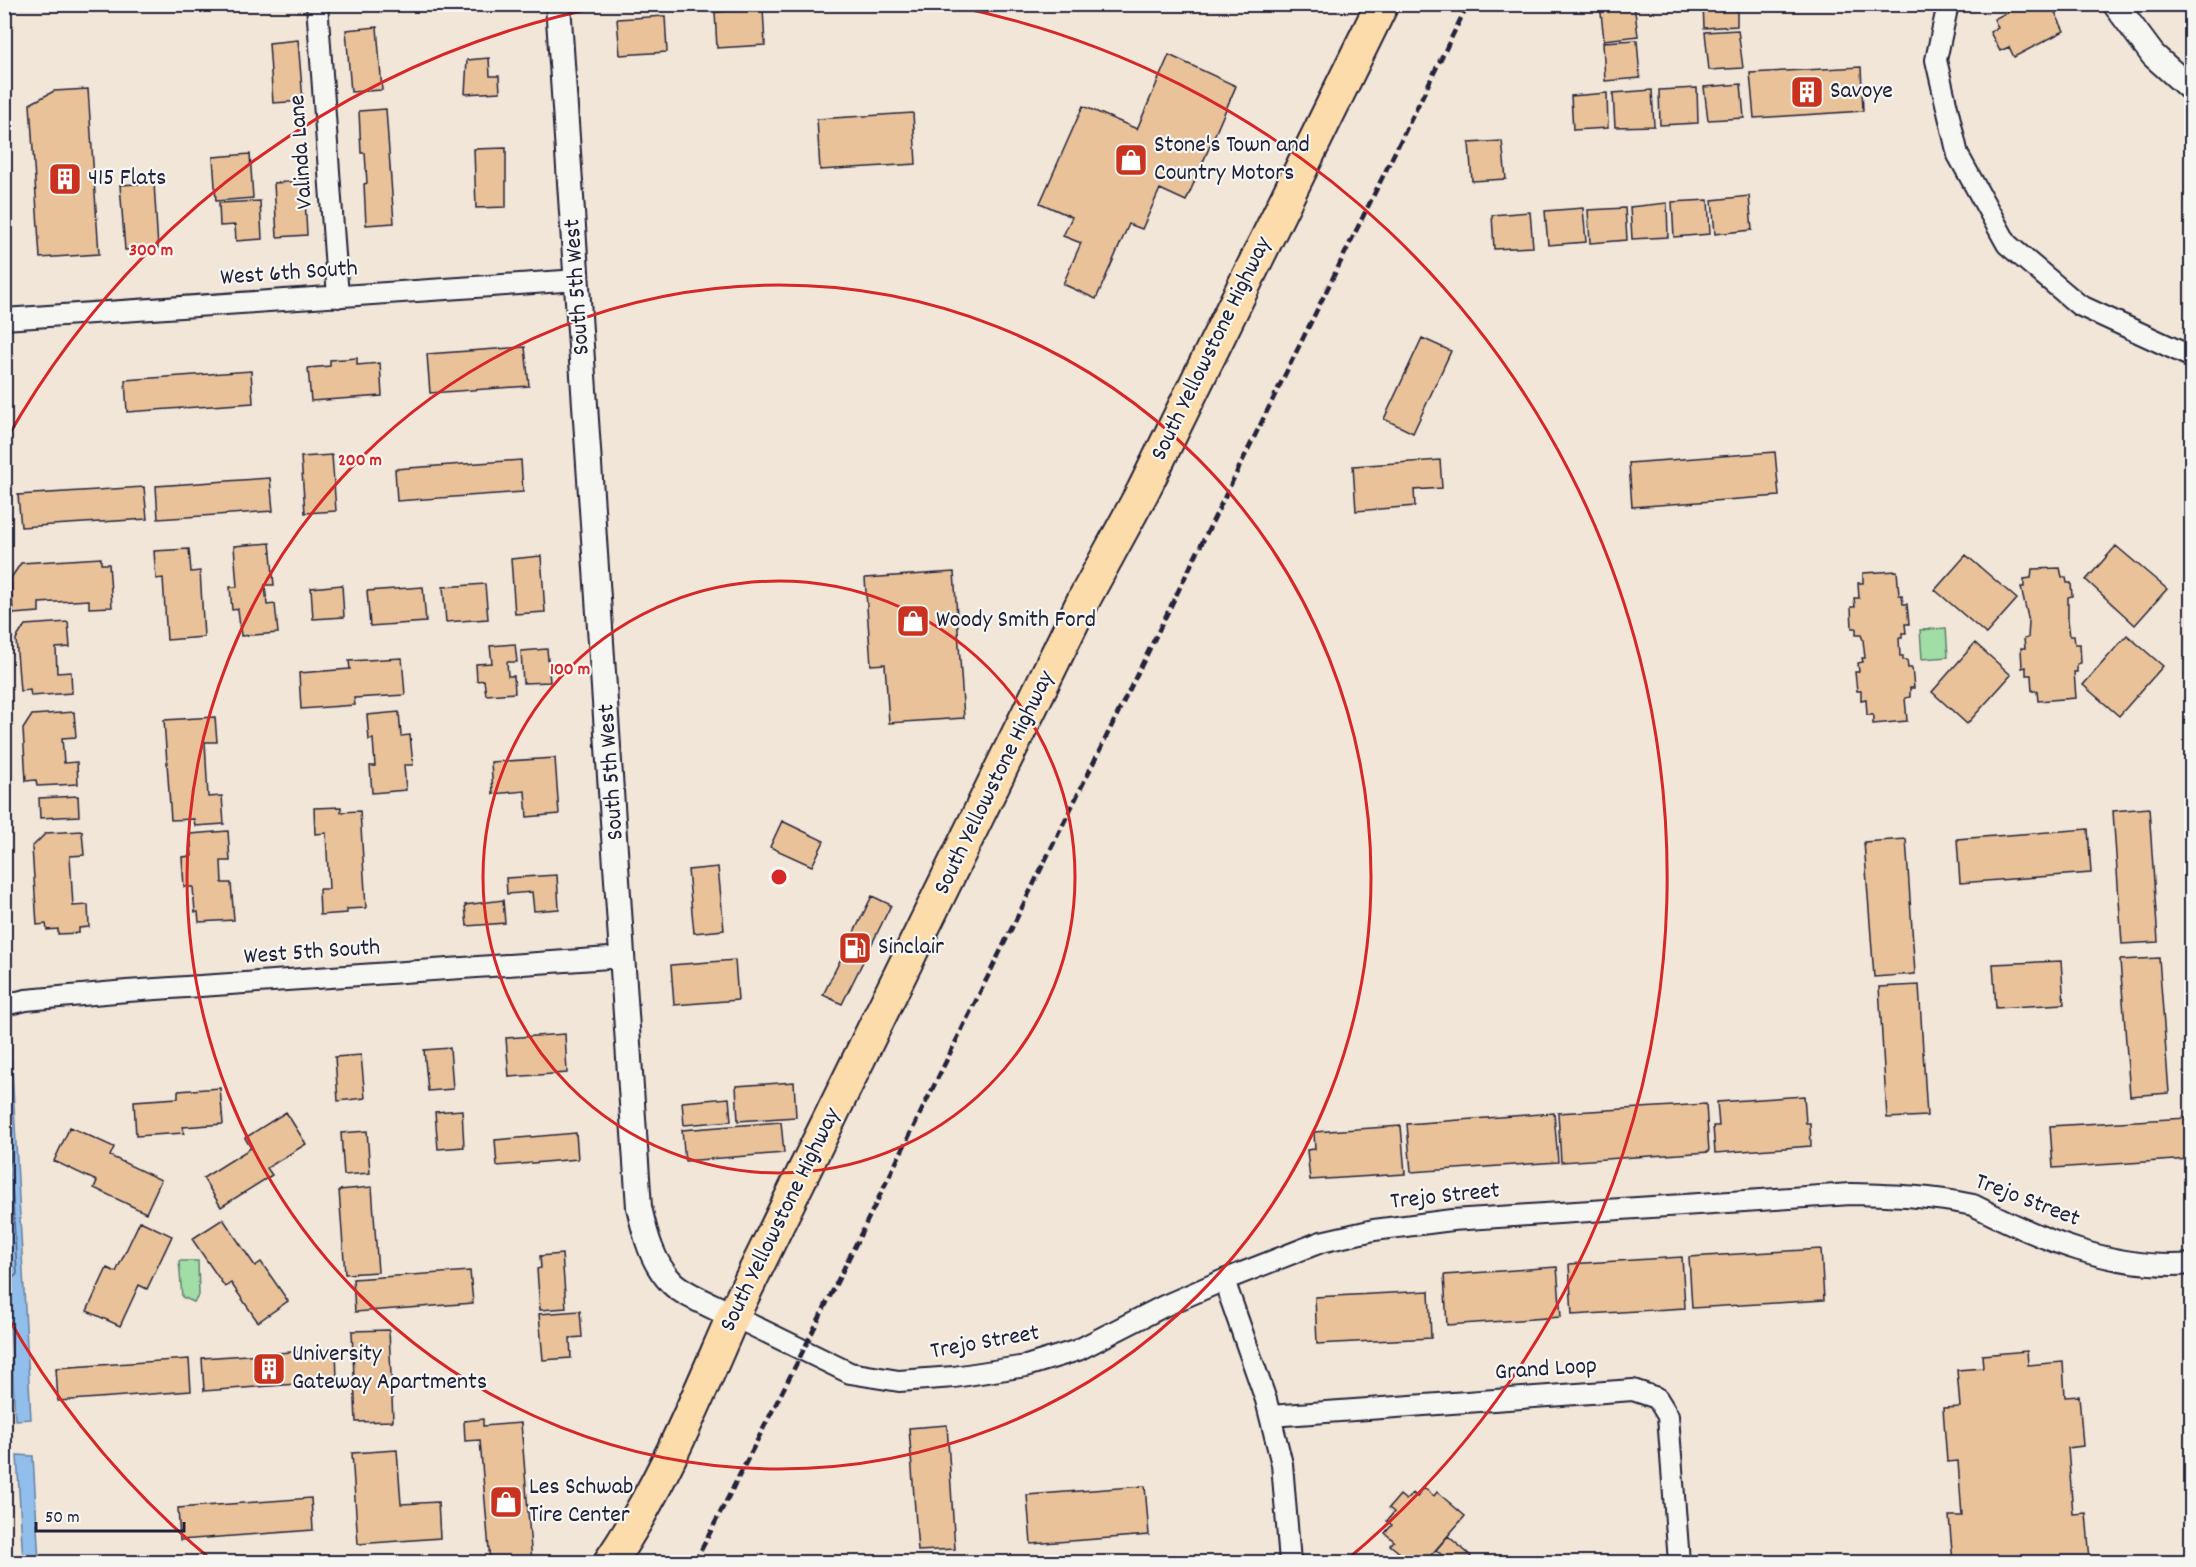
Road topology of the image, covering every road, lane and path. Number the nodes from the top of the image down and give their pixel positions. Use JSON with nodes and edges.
{"nodes":[{"id":1,"x":317,"y":4,"type":"edge"},
{"id":2,"x":558,"y":4,"type":"edge"},
{"id":3,"x":1382,"y":4,"type":"edge"},
{"id":4,"x":1948,"y":4,"type":"edge"},
{"id":5,"x":2115,"y":4,"type":"edge"},
{"id":6,"x":2192,"y":90,"type":"edge"},
{"id":7,"x":578,"y":280,"type":"junction"},
{"id":8,"x":338,"y":297,"type":"junction"},
{"id":9,"x":4,"y":319,"type":"edge"},
{"id":10,"x":2192,"y":357,"type":"edge"},
{"id":11,"x":624,"y":957,"type":"junction"},
{"id":12,"x":4,"y":1005,"type":"edge"},
{"id":13,"x":2192,"y":1264,"type":"edge"},
{"id":14,"x":1224,"y":1280,"type":"junction"},
{"id":15,"x":733,"y":1316,"type":"junction"},
{"id":16,"x":1270,"y":1416,"type":"junction"},
{"id":17,"x":610,"y":1563,"type":"edge"},
{"id":18,"x":1290,"y":1563,"type":"edge"},
{"id":19,"x":1679,"y":1563,"type":"edge"}],
"edges":[{"from":1,"to":8,"type":"street","name":"Valinda Lane"},
{"from":2,"to":7,"type":"street","name":"South 5th West"},
{"from":3,"to":15,"type":"main road","name":"South Yellowstone Highway"},
{"from":4,"to":10,"type":"street"},
{"from":5,"to":6,"type":"street"},
{"from":7,"to":8,"type":"street","name":"West 6th South"},
{"from":7,"to":11,"type":"street","name":"South 5th West"},
{"from":8,"to":9,"type":"street","name":"West 6th South"},
{"from":11,"to":12,"type":"street","name":"West 5th South"},
{"from":11,"to":15,"type":"street","name":"South 5th West"},
{"from":13,"to":14,"type":"street","name":"Trejo Street"},
{"from":14,"to":15,"type":"street","name":"Trejo Street"},
{"from":14,"to":16,"type":"street"},
{"from":15,"to":17,"type":"main road","name":"South Yellowstone Highway"},
{"from":16,"to":18,"type":"street"},
{"from":16,"to":19,"type":"street","name":"Grand Loop"}]}
